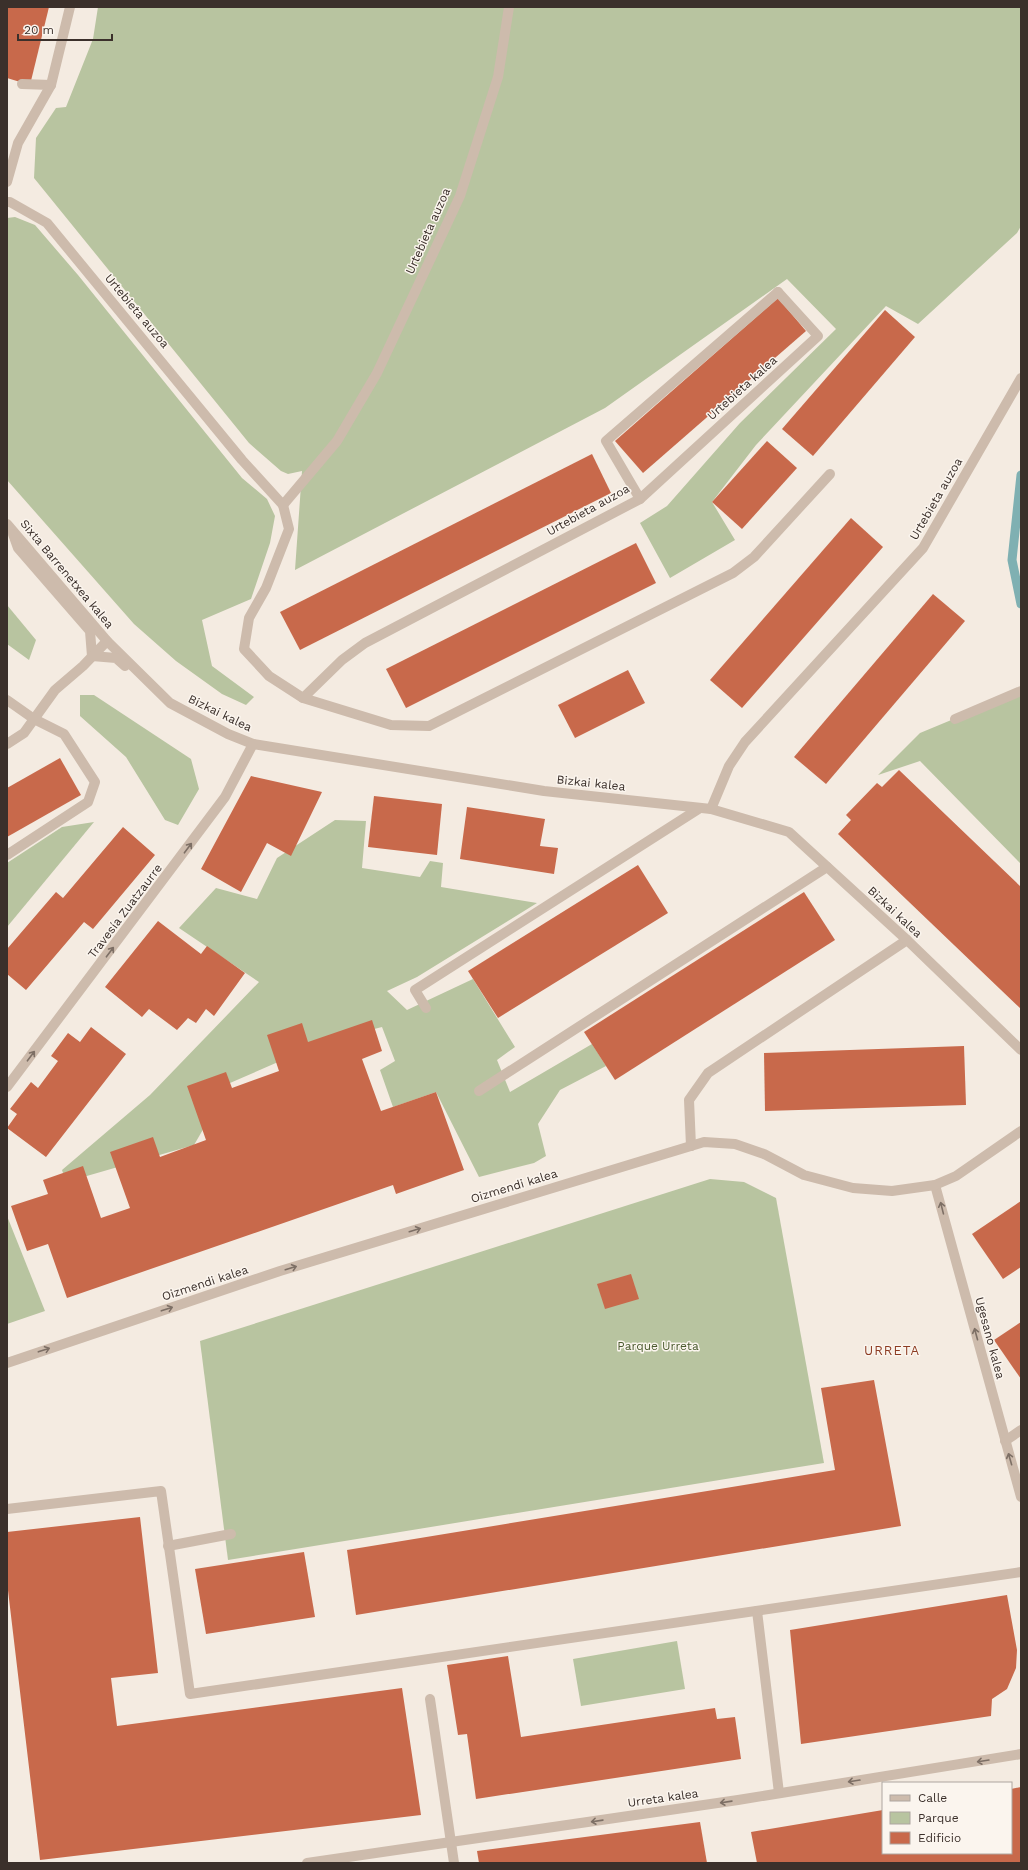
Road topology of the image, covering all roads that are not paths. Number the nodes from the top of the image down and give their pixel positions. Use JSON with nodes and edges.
{"nodes":[{"id":1,"x":70,"y":7,"type":"edge"},
{"id":2,"x":509,"y":7,"type":"edge"},
{"id":3,"x":22,"y":84,"type":"dead end"},
{"id":4,"x":51,"y":85,"type":"junction"},
{"id":5,"x":7,"y":182,"type":"edge"},
{"id":6,"x":7,"y":202,"type":"edge"},
{"id":7,"x":778,"y":292,"type":"joint"},
{"id":8,"x":1021,"y":378,"type":"edge"},
{"id":9,"x":830,"y":474,"type":"dead end"},
{"id":10,"x":640,"y":498,"type":"junction"},
{"id":11,"x":283,"y":505,"type":"junction"},
{"id":12,"x":10,"y":527,"type":"edge"},
{"id":13,"x":107,"y":641,"type":"junction"},
{"id":14,"x":92,"y":656,"type":"junction"},
{"id":15,"x":1021,"y":691,"type":"edge"},
{"id":16,"x":303,"y":698,"type":"junction"},
{"id":17,"x":7,"y":700,"type":"edge"},
{"id":18,"x":170,"y":703,"type":"junction"},
{"id":19,"x":34,"y":719,"type":"junction"},
{"id":20,"x":955,"y":719,"type":"dead end"},
{"id":21,"x":7,"y":744,"type":"edge"},
{"id":22,"x":253,"y":744,"type":"junction"},
{"id":23,"x":700,"y":808,"type":"junction"},
{"id":24,"x":711,"y":809,"type":"junction"},
{"id":25,"x":7,"y":855,"type":"edge"},
{"id":26,"x":827,"y":867,"type":"junction"},
{"id":27,"x":907,"y":940,"type":"junction"},
{"id":28,"x":426,"y":1008,"type":"dead end"},
{"id":29,"x":1021,"y":1050,"type":"edge"},
{"id":30,"x":7,"y":1087,"type":"edge"},
{"id":31,"x":479,"y":1091,"type":"dead end"},
{"id":32,"x":1021,"y":1131,"type":"edge"},
{"id":33,"x":691,"y":1146,"type":"junction"},
{"id":34,"x":936,"y":1185,"type":"junction"},
{"id":35,"x":7,"y":1363,"type":"edge"},
{"id":36,"x":1021,"y":1430,"type":"edge"},
{"id":37,"x":1005,"y":1441,"type":"junction"},
{"id":38,"x":1021,"y":1497,"type":"edge"},
{"id":39,"x":7,"y":1509,"type":"edge"},
{"id":40,"x":231,"y":1534,"type":"dead end"},
{"id":41,"x":168,"y":1546,"type":"junction"},
{"id":42,"x":1021,"y":1572,"type":"edge"},
{"id":43,"x":757,"y":1611,"type":"junction"},
{"id":44,"x":430,"y":1699,"type":"dead end"},
{"id":45,"x":1021,"y":1754,"type":"edge"},
{"id":46,"x":779,"y":1793,"type":"junction"},
{"id":47,"x":452,"y":1842,"type":"junction"},
{"id":48,"x":307,"y":1863,"type":"edge"},
{"id":49,"x":454,"y":1863,"type":"edge"}],
"edges":[{"from":1,"to":4,"type":"street"},
{"from":2,"to":11,"type":"street","name":"Urtebieta auzoa"},
{"from":3,"to":4,"type":"street"},
{"from":4,"to":5,"type":"street"},
{"from":6,"to":11,"type":"street","name":"Urtebieta auzoa"},
{"from":7,"to":10,"type":"street","name":"Urtebieta auzoa"},
{"from":7,"to":10,"type":"street","name":"Urtebieta kalea"},
{"from":8,"to":24,"type":"street","name":"Urtebieta auzoa"},
{"from":9,"to":16,"type":"street","name":"Urtebieta auzoa"},
{"from":10,"to":16,"type":"street","name":"Urtebieta auzoa"},
{"from":11,"to":16,"type":"street","name":"Urtebieta auzoa"},
{"from":12,"to":13,"type":"street","name":"Sixta Barrenetxea kalea"},
{"from":12,"to":14,"type":"street"},
{"from":13,"to":14,"type":"street"},
{"from":13,"to":18,"type":"street","name":"Bizkai kalea"},
{"from":14,"to":18,"type":"street"},
{"from":14,"to":19,"type":"street"},
{"from":15,"to":20,"type":"street"},
{"from":17,"to":19,"type":"street"},
{"from":18,"to":22,"type":"street","name":"Bizkai kalea"},
{"from":19,"to":21,"type":"street"},
{"from":19,"to":25,"type":"street"},
{"from":22,"to":23,"type":"street","name":"Bizkai kalea"},
{"from":30,"to":22,"type":"street","name":"Travesía Zuatzaurre","one_way":true},
{"from":23,"to":24,"type":"street","name":"Bizkai kalea"},
{"from":23,"to":28,"type":"street"},
{"from":24,"to":26,"type":"street","name":"Bizkai kalea"},
{"from":26,"to":27,"type":"street","name":"Bizkai kalea"},
{"from":26,"to":31,"type":"street"},
{"from":27,"to":29,"type":"street","name":"Bizkai kalea"},
{"from":27,"to":33,"type":"street"},
{"from":32,"to":34,"type":"street","name":"Oizmendi kalea"},
{"from":33,"to":34,"type":"street","name":"Oizmendi kalea"},
{"from":35,"to":33,"type":"street","name":"Oizmendi kalea","one_way":true},
{"from":37,"to":34,"type":"street","name":"Ugesano kalea","one_way":true},
{"from":36,"to":37,"type":"street"},
{"from":38,"to":37,"type":"street","name":"Ugesano kalea","one_way":true},
{"from":39,"to":41,"type":"street"},
{"from":40,"to":41,"type":"street"},
{"from":41,"to":43,"type":"street"},
{"from":42,"to":43,"type":"street"},
{"from":43,"to":46,"type":"street"},
{"from":44,"to":47,"type":"street"},
{"from":45,"to":46,"type":"street","name":"Urreta kalea","one_way":true},
{"from":46,"to":47,"type":"street","name":"Urreta kalea","one_way":true},
{"from":47,"to":48,"type":"street","name":"Urreta kalea"},
{"from":47,"to":49,"type":"street"}]}
